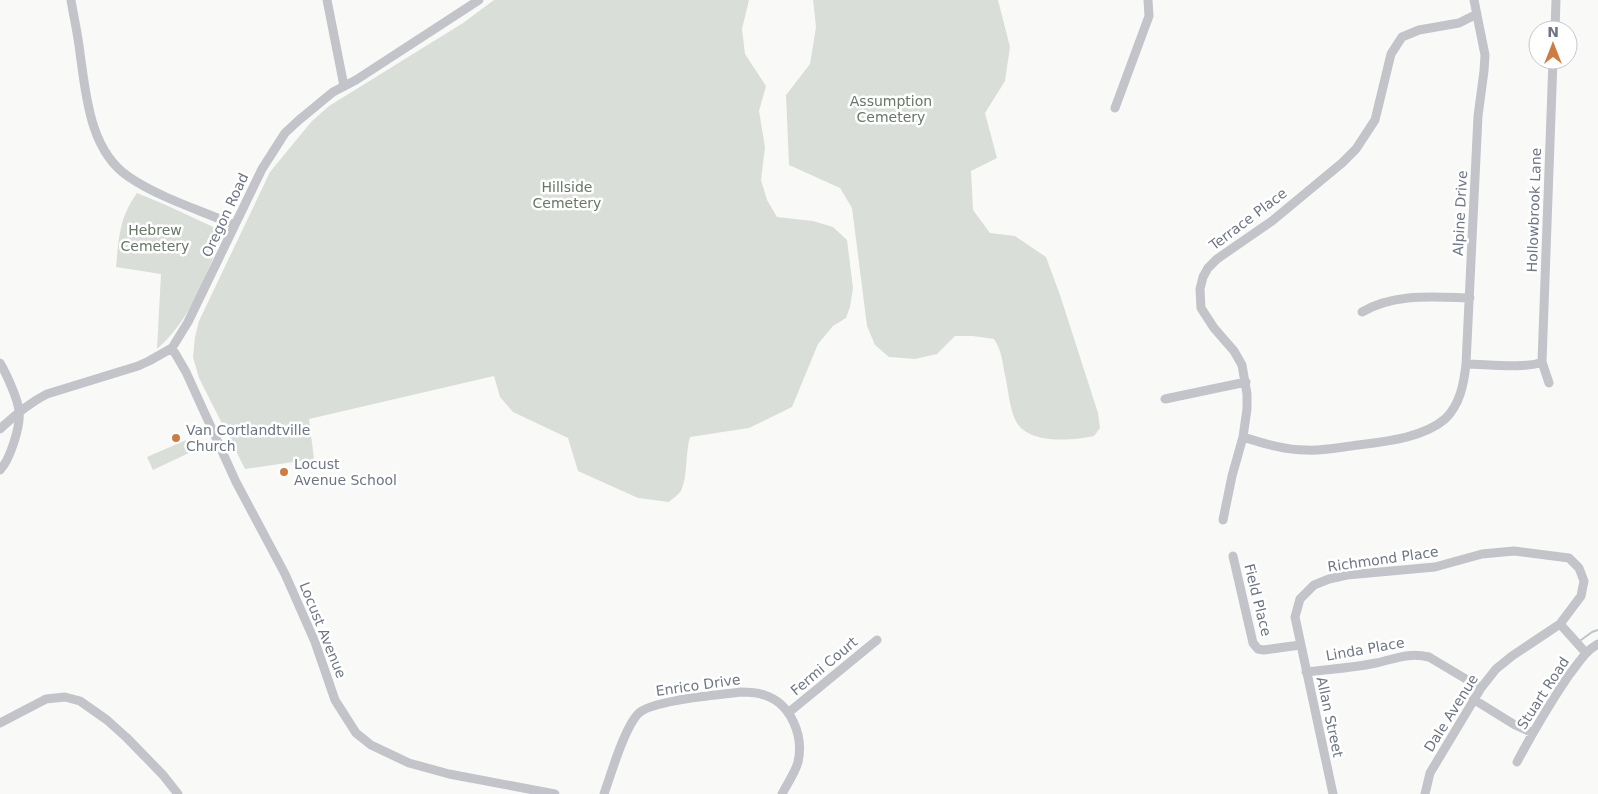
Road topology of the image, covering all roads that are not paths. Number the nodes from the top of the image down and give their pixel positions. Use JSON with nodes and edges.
{"nodes":[{"id":1,"x":71,"y":0,"type":"edge"},
{"id":2,"x":326,"y":0,"type":"edge"},
{"id":3,"x":479,"y":0,"type":"edge"},
{"id":4,"x":1148,"y":0,"type":"edge"},
{"id":5,"x":1474,"y":0,"type":"edge"},
{"id":6,"x":1556,"y":0,"type":"edge"},
{"id":7,"x":1477,"y":14,"type":"junction"},
{"id":8,"x":1555,"y":20,"type":"edge"},
{"id":9,"x":1553,"y":70,"type":"edge"},
{"id":10,"x":344,"y":86,"type":"junction"},
{"id":11,"x":1115,"y":108,"type":"dead end"},
{"id":12,"x":234,"y":225,"type":"junction"},
{"id":13,"x":1470,"y":298,"type":"junction"},
{"id":14,"x":1362,"y":312,"type":"dead end"},
{"id":15,"x":172,"y":348,"type":"junction"},
{"id":16,"x":1542,"y":362,"type":"junction"},
{"id":17,"x":0,"y":363,"type":"edge"},
{"id":18,"x":1466,"y":364,"type":"junction"},
{"id":19,"x":1246,"y":382,"type":"junction"},
{"id":20,"x":1549,"y":383,"type":"dead end"},
{"id":21,"x":1164,"y":399,"type":"dead end"},
{"id":22,"x":19,"y":411,"type":"junction"},
{"id":23,"x":0,"y":429,"type":"edge"},
{"id":24,"x":1242,"y":437,"type":"junction"},
{"id":25,"x":0,"y":470,"type":"edge"},
{"id":26,"x":1223,"y":520,"type":"dead end"},
{"id":27,"x":1233,"y":556,"type":"dead end"},
{"id":28,"x":1581,"y":596,"type":"joint"},
{"id":29,"x":1560,"y":624,"type":"junction"},
{"id":30,"x":877,"y":640,"type":"dead end"},
{"id":31,"x":1598,"y":644,"type":"edge"},
{"id":32,"x":1300,"y":645,"type":"junction"},
{"id":33,"x":1586,"y":653,"type":"junction"},
{"id":34,"x":1306,"y":672,"type":"junction"},
{"id":35,"x":1481,"y":688,"type":"junction"},
{"id":36,"x":1473,"y":699,"type":"junction"},
{"id":37,"x":788,"y":713,"type":"junction"},
{"id":38,"x":0,"y":723,"type":"edge"},
{"id":39,"x":1533,"y":733,"type":"junction"},
{"id":40,"x":1517,"y":762,"type":"dead end"},
{"id":41,"x":178,"y":794,"type":"edge"},
{"id":42,"x":555,"y":794,"type":"edge"},
{"id":43,"x":604,"y":794,"type":"edge"},
{"id":44,"x":782,"y":794,"type":"edge"},
{"id":45,"x":1333,"y":794,"type":"edge"},
{"id":46,"x":1425,"y":794,"type":"edge"}],
"edges":[{"from":1,"to":12,"type":"street"},
{"from":2,"to":10,"type":"street"},
{"from":3,"to":10,"type":"street","name":"Oregon Road"},
{"from":4,"to":11,"type":"street"},
{"from":5,"to":7,"type":"street","name":"Alpine Drive"},
{"from":6,"to":8,"type":"street"},
{"from":7,"to":13,"type":"street","name":"Alpine Drive"},
{"from":7,"to":19,"type":"street","name":"Terrace Place"},
{"from":9,"to":16,"type":"street","name":"Hollowbrook Lane"},
{"from":10,"to":12,"type":"street","name":"Oregon Road"},
{"from":12,"to":15,"type":"street","name":"Oregon Road"},
{"from":13,"to":14,"type":"street"},
{"from":13,"to":18,"type":"street","name":"Alpine Drive"},
{"from":15,"to":22,"type":"street","name":"Oregon Road"},
{"from":15,"to":42,"type":"street","name":"Locust Avenue"},
{"from":16,"to":18,"type":"street"},
{"from":16,"to":20,"type":"street"},
{"from":17,"to":22,"type":"street"},
{"from":18,"to":24,"type":"street","name":"Alpine Drive"},
{"from":19,"to":21,"type":"street"},
{"from":19,"to":24,"type":"street","name":"Terrace Place"},
{"from":22,"to":23,"type":"street","name":"Oregon Road"},
{"from":22,"to":25,"type":"street"},
{"from":24,"to":26,"type":"street","name":"Terrace Place"},
{"from":27,"to":32,"type":"street","name":"Field Place"},
{"from":28,"to":29,"type":"street","name":"Dale Avenue"},
{"from":28,"to":32,"type":"street","name":"Richmond Place"},
{"from":29,"to":33,"type":"street"},
{"from":29,"to":35,"type":"street","name":"Dale Avenue"},
{"from":30,"to":37,"type":"street","name":"Fermi Court"},
{"from":31,"to":33,"type":"street","name":"Stuart Road"},
{"from":32,"to":34,"type":"street","name":"Allan Street"},
{"from":33,"to":39,"type":"street","name":"Stuart Road"},
{"from":34,"to":35,"type":"street","name":"Linda Place"},
{"from":34,"to":45,"type":"street","name":"Allan Street"},
{"from":35,"to":36,"type":"street","name":"Dale Avenue"},
{"from":36,"to":39,"type":"street"},
{"from":36,"to":46,"type":"street","name":"Dale Avenue"},
{"from":37,"to":43,"type":"street","name":"Enrico Drive"},
{"from":37,"to":44,"type":"street","name":"Enrico Drive"},
{"from":38,"to":41,"type":"street"},
{"from":39,"to":40,"type":"street","name":"Stuart Road"}]}
